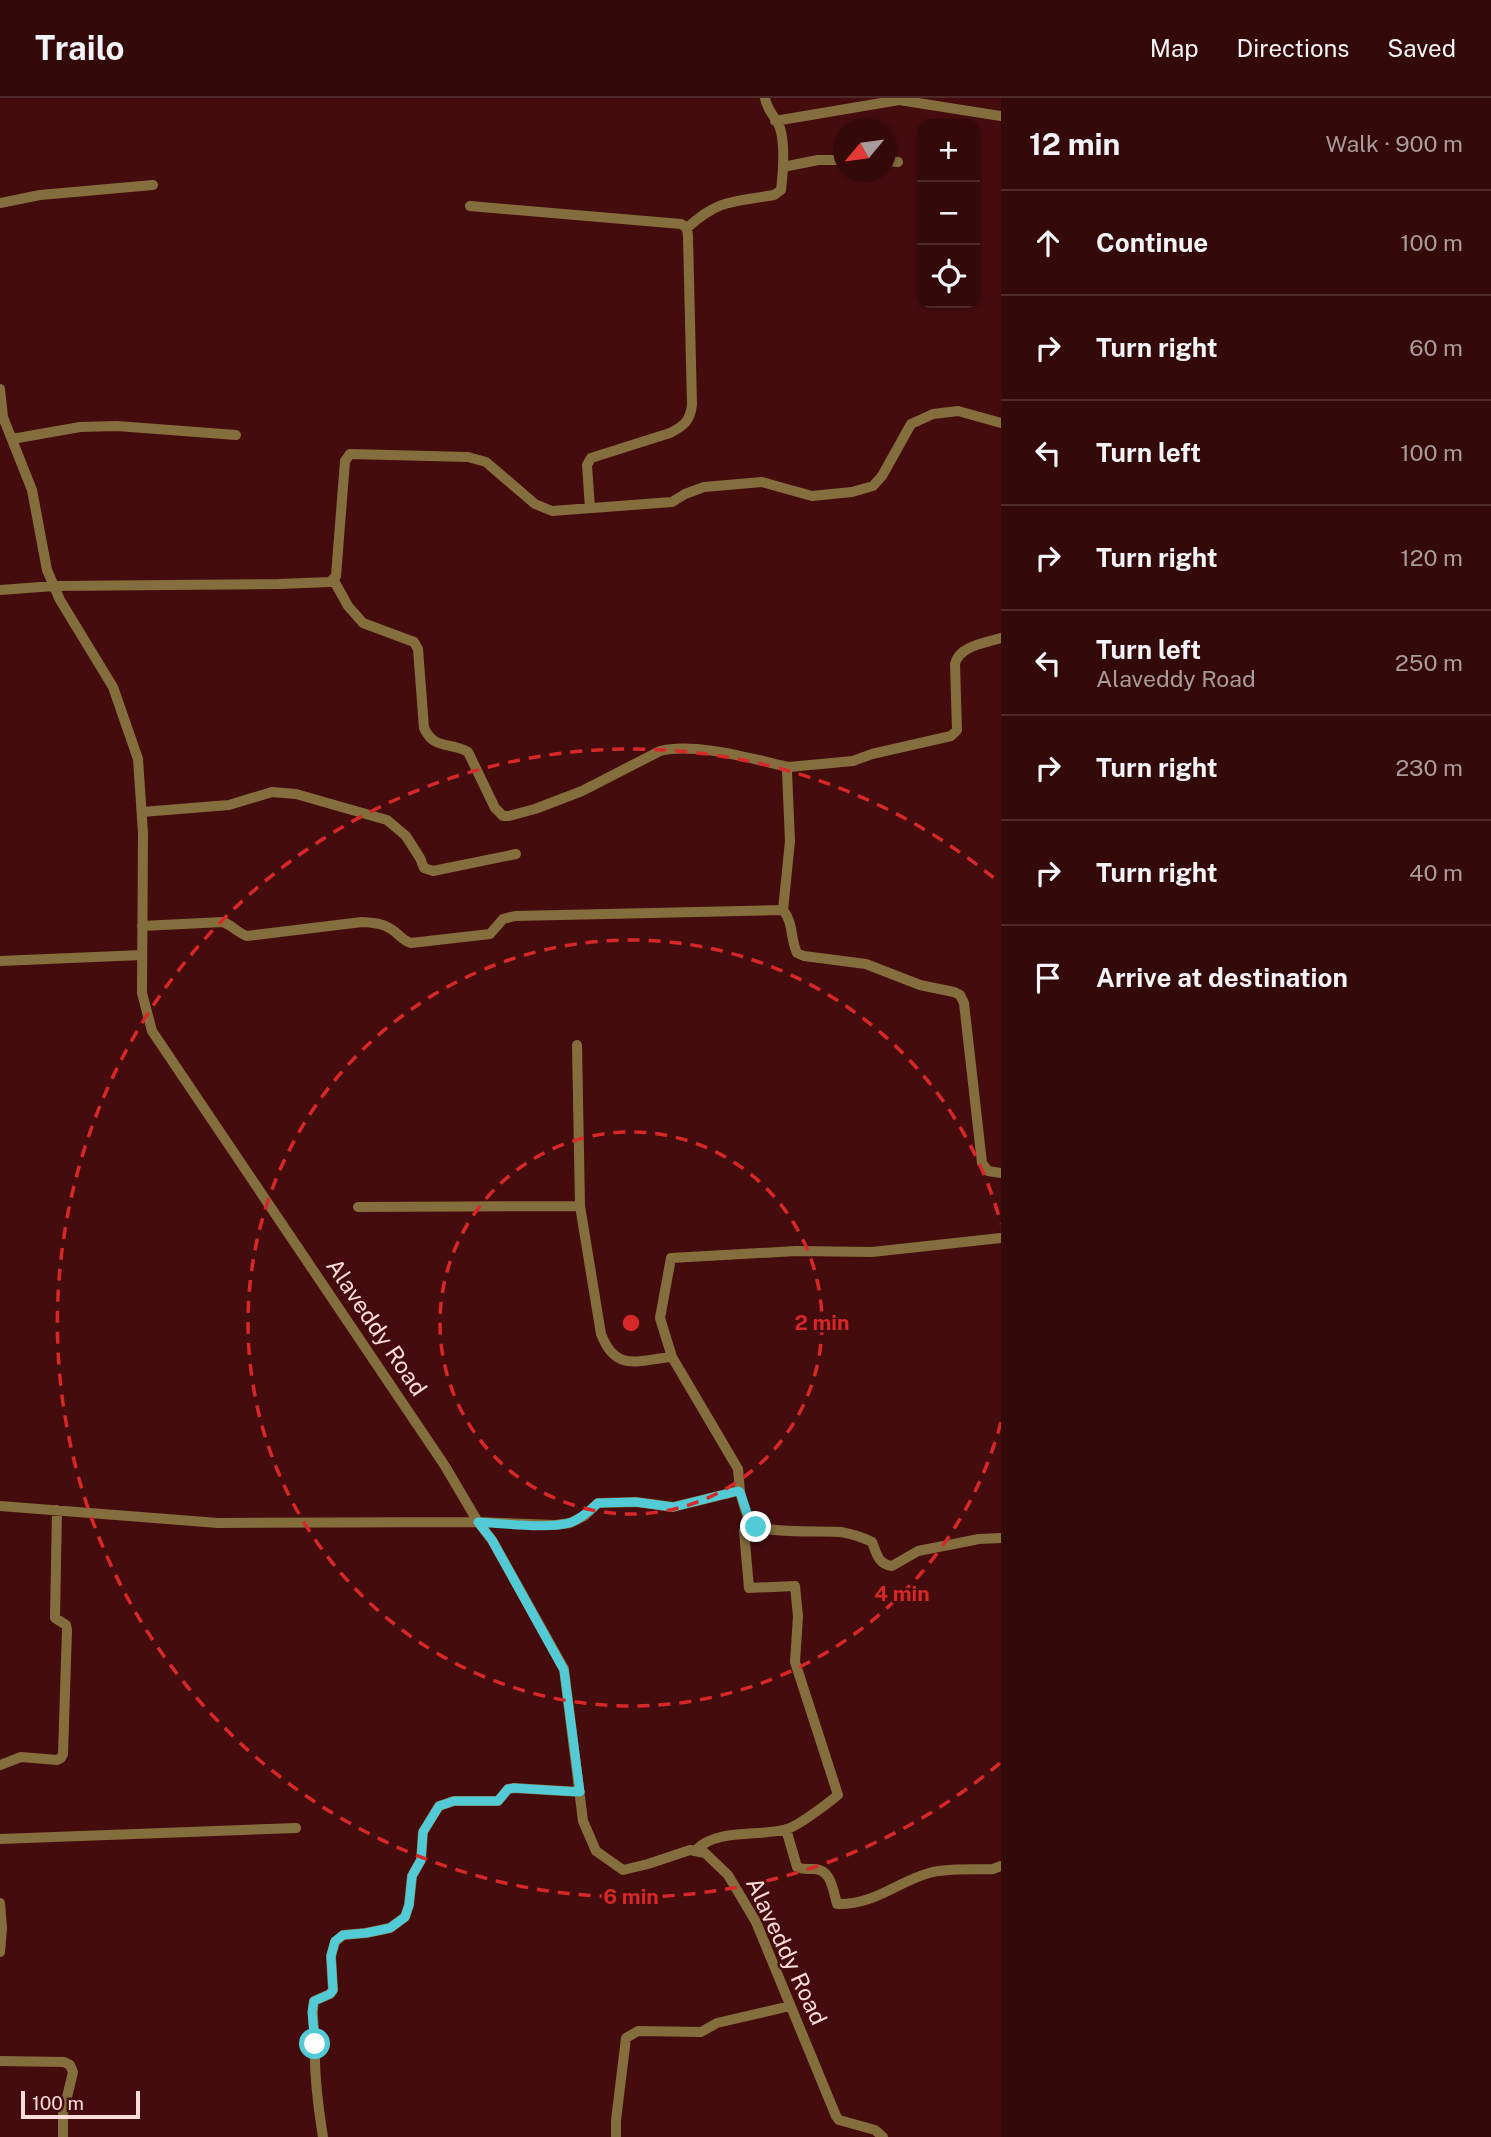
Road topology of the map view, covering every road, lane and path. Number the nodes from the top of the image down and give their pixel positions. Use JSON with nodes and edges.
{"nodes":[{"id":1,"x":765,"y":98,"type":"edge"},
{"id":2,"x":1001,"y":116,"type":"edge"},
{"id":3,"x":775,"y":121,"type":"junction"},
{"id":4,"x":833,"y":160,"type":"edge"},
{"id":5,"x":783,"y":167,"type":"junction"},
{"id":6,"x":153,"y":185,"type":"dead end"},
{"id":7,"x":0,"y":202,"type":"edge"},
{"id":8,"x":470,"y":206,"type":"dead end"},
{"id":9,"x":687,"y":228,"type":"junction"},
{"id":10,"x":0,"y":390,"type":"edge"},
{"id":11,"x":1001,"y":423,"type":"edge"},
{"id":12,"x":236,"y":435,"type":"dead end"},
{"id":13,"x":12,"y":439,"type":"junction"},
{"id":14,"x":590,"y":508,"type":"junction"},
{"id":15,"x":333,"y":579,"type":"junction"},
{"id":16,"x":54,"y":586,"type":"junction"},
{"id":17,"x":0,"y":590,"type":"edge"},
{"id":18,"x":1001,"y":638,"type":"edge"},
{"id":19,"x":789,"y":767,"type":"junction"},
{"id":20,"x":142,"y":812,"type":"junction"},
{"id":21,"x":516,"y":854,"type":"dead end"},
{"id":22,"x":783,"y":911,"type":"junction"},
{"id":23,"x":142,"y":926,"type":"junction"},
{"id":24,"x":142,"y":955,"type":"junction"},
{"id":25,"x":0,"y":961,"type":"edge"},
{"id":26,"x":578,"y":1045,"type":"dead end"},
{"id":27,"x":1001,"y":1173,"type":"edge"},
{"id":28,"x":580,"y":1206,"type":"junction"},
{"id":29,"x":358,"y":1208,"type":"dead end"},
{"id":30,"x":1001,"y":1238,"type":"edge"},
{"id":31,"x":672,"y":1357,"type":"junction"},
{"id":32,"x":740,"y":1492,"type":"junction"},
{"id":33,"x":0,"y":1506,"type":"edge"},
{"id":34,"x":57,"y":1510,"type":"junction"},
{"id":35,"x":478,"y":1522,"type":"junction"},
{"id":36,"x":750,"y":1522,"type":"junction"},
{"id":37,"x":1001,"y":1538,"type":"edge"},
{"id":38,"x":0,"y":1765,"type":"edge"},
{"id":39,"x":580,"y":1792,"type":"junction"},
{"id":40,"x":296,"y":1828,"type":"dead end"},
{"id":41,"x":786,"y":1829,"type":"junction"},
{"id":42,"x":0,"y":1839,"type":"edge"},
{"id":43,"x":696,"y":1850,"type":"junction"},
{"id":44,"x":1001,"y":1866,"type":"edge"},
{"id":45,"x":0,"y":1903,"type":"edge"},
{"id":46,"x":0,"y":1952,"type":"edge"},
{"id":47,"x":790,"y":2006,"type":"junction"},
{"id":48,"x":0,"y":2061,"type":"edge"},
{"id":49,"x":63,"y":2137,"type":"edge"},
{"id":50,"x":323,"y":2137,"type":"edge"},
{"id":51,"x":616,"y":2137,"type":"edge"},
{"id":52,"x":883,"y":2137,"type":"edge"}],
"edges":[{"from":1,"to":3,"type":"street"},
{"from":2,"to":3,"type":"street"},
{"from":3,"to":5,"type":"street"},
{"from":4,"to":5,"type":"street"},
{"from":5,"to":9,"type":"street"},
{"from":6,"to":7,"type":"street"},
{"from":8,"to":9,"type":"street"},
{"from":9,"to":14,"type":"street"},
{"from":10,"to":13,"type":"street","name":"Alaveddy Road"},
{"from":11,"to":14,"type":"street"},
{"from":12,"to":13,"type":"street"},
{"from":13,"to":16,"type":"street","name":"Alaveddy Road"},
{"from":14,"to":15,"type":"street"},
{"from":15,"to":16,"type":"street"},
{"from":15,"to":19,"type":"street"},
{"from":16,"to":17,"type":"street"},
{"from":16,"to":20,"type":"street","name":"Alaveddy Road"},
{"from":18,"to":19,"type":"street"},
{"from":19,"to":22,"type":"street"},
{"from":20,"to":21,"type":"street"},
{"from":20,"to":23,"type":"street","name":"Alaveddy Road"},
{"from":22,"to":23,"type":"street"},
{"from":22,"to":27,"type":"street"},
{"from":23,"to":24,"type":"street","name":"Alaveddy Road"},
{"from":24,"to":25,"type":"street"},
{"from":24,"to":35,"type":"street","name":"Alaveddy Road"},
{"from":26,"to":28,"type":"street"},
{"from":28,"to":29,"type":"street"},
{"from":28,"to":31,"type":"street"},
{"from":30,"to":31,"type":"street"},
{"from":31,"to":32,"type":"street"},
{"from":32,"to":35,"type":"street"},
{"from":32,"to":36,"type":"street"},
{"from":33,"to":34,"type":"street"},
{"from":34,"to":35,"type":"street"},
{"from":34,"to":38,"type":"street"},
{"from":35,"to":39,"type":"street","name":"Alaveddy Road"},
{"from":36,"to":37,"type":"street"},
{"from":36,"to":41,"type":"street"},
{"from":39,"to":43,"type":"street","name":"Alaveddy Road"},
{"from":39,"to":50,"type":"street"},
{"from":40,"to":42,"type":"street"},
{"from":41,"to":43,"type":"street"},
{"from":41,"to":44,"type":"street"},
{"from":43,"to":47,"type":"street","name":"Alaveddy Road"},
{"from":45,"to":46,"type":"street"},
{"from":47,"to":51,"type":"street"},
{"from":47,"to":52,"type":"street","name":"Alaveddy Road"},
{"from":48,"to":49,"type":"street"}]}
